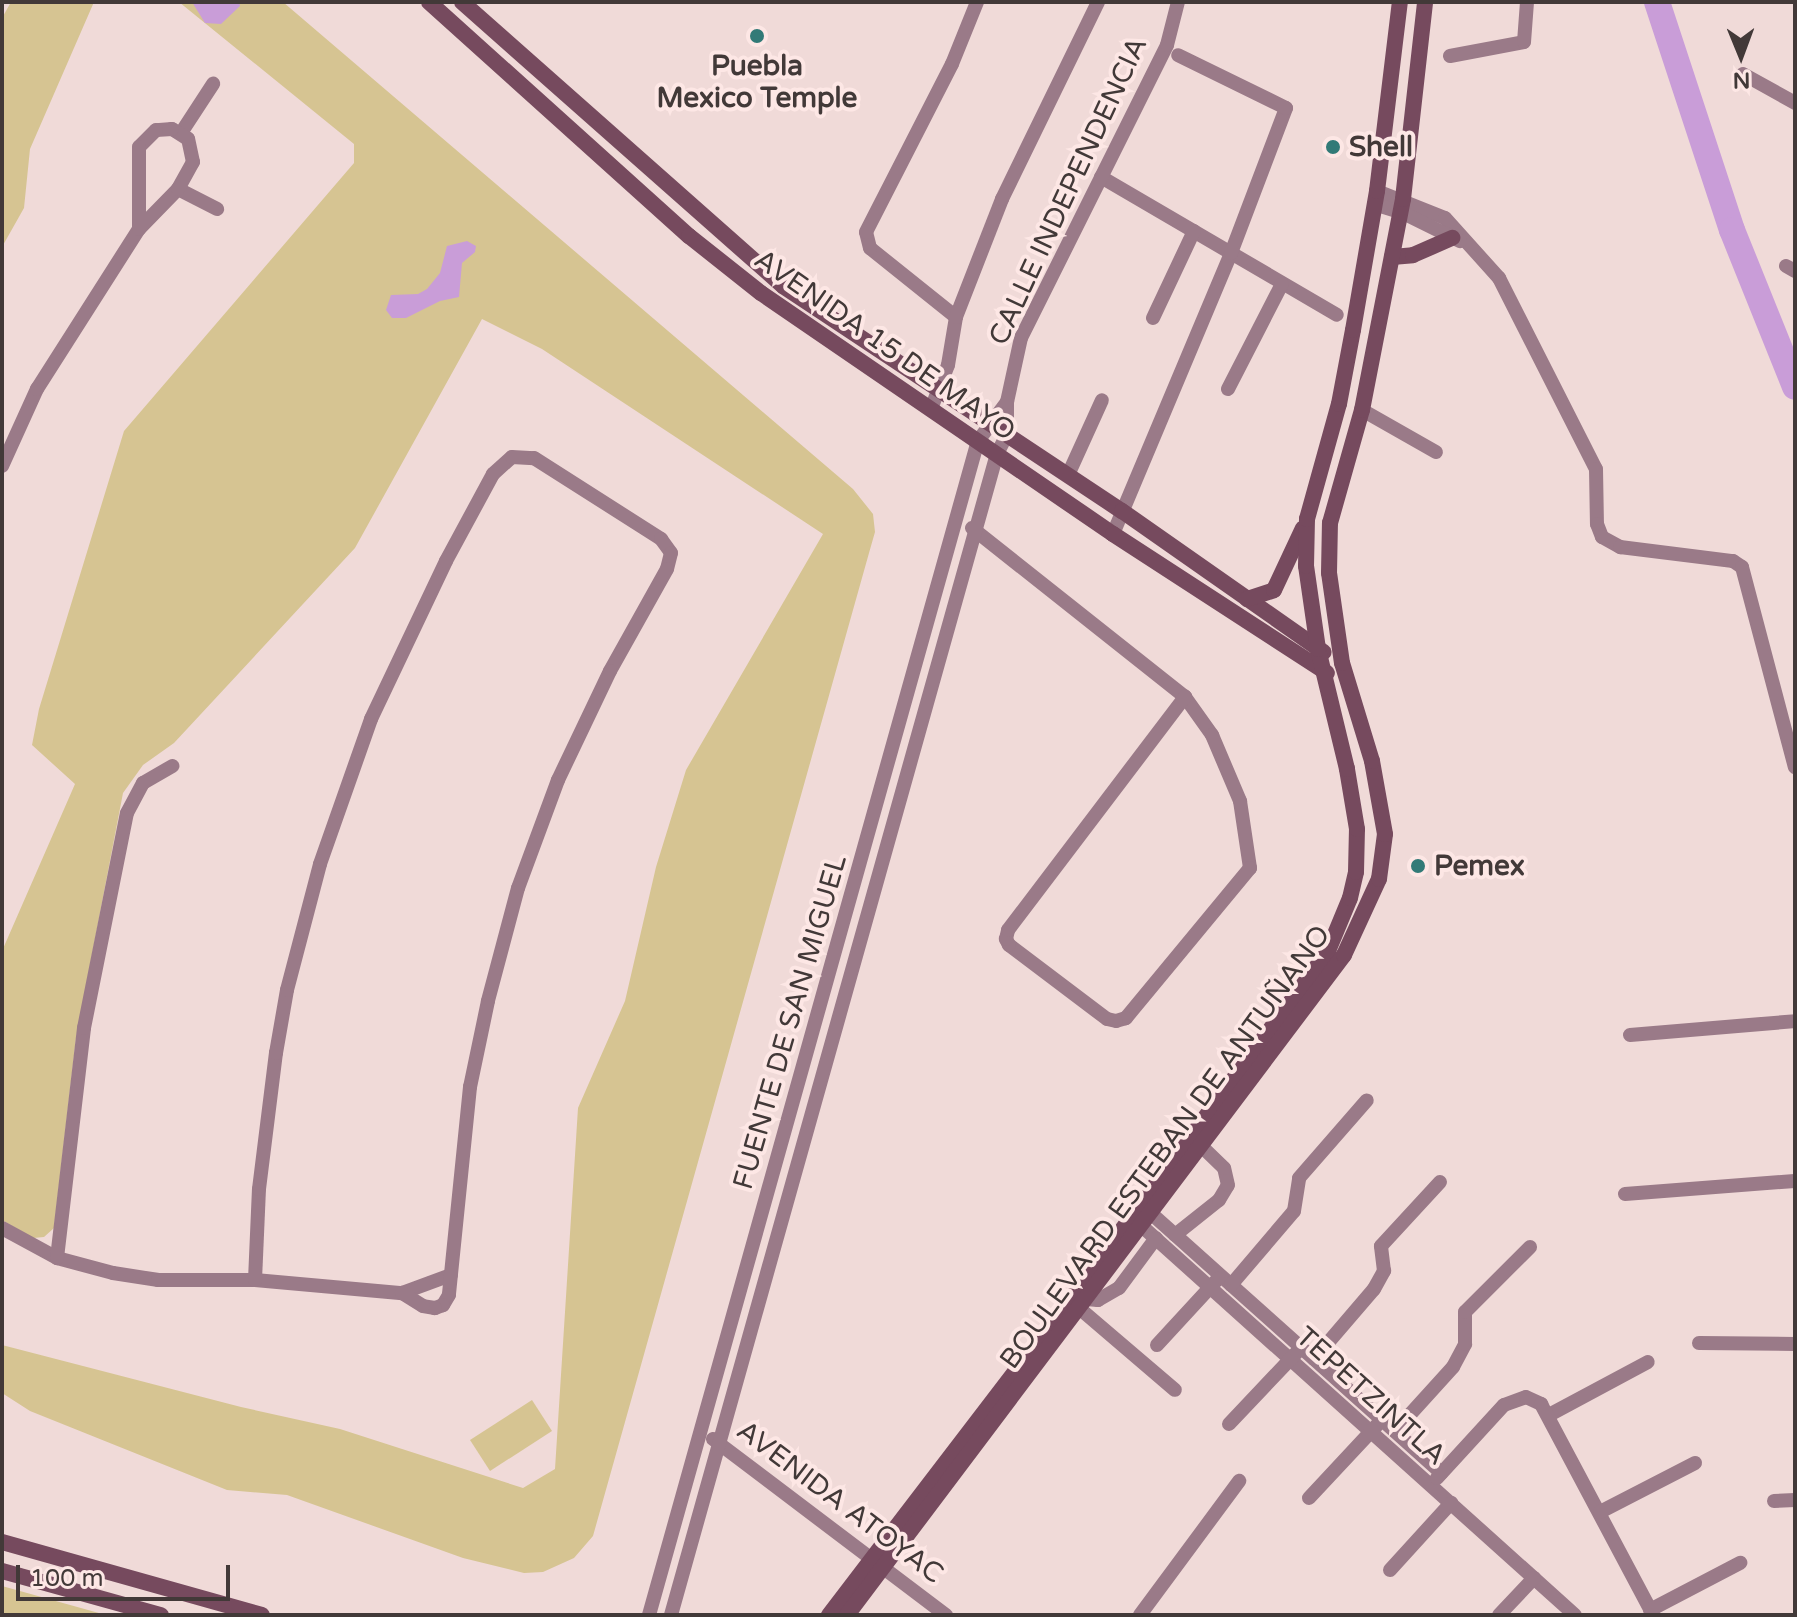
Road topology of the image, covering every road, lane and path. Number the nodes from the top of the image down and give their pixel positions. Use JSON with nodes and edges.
{"nodes":[{"id":1,"x":459,"y":2,"type":"edge"},
{"id":2,"x":977,"y":2,"type":"edge"},
{"id":3,"x":1098,"y":2,"type":"edge"},
{"id":4,"x":1178,"y":2,"type":"edge"},
{"id":5,"x":1400,"y":2,"type":"edge"},
{"id":6,"x":1425,"y":2,"type":"edge"},
{"id":7,"x":1527,"y":2,"type":"edge"},
{"id":8,"x":433,"y":4,"type":"edge"},
{"id":9,"x":449,"y":20,"type":"junction"},
{"id":10,"x":506,"y":41,"type":"junction"},
{"id":11,"x":1178,"y":55,"type":"dead end"},
{"id":12,"x":1450,"y":56,"type":"dead end"},
{"id":13,"x":490,"y":57,"type":"junction"},
{"id":14,"x":1743,"y":74,"type":"dead end"},
{"id":15,"x":213,"y":84,"type":"dead end"},
{"id":16,"x":1795,"y":103,"type":"edge"},
{"id":17,"x":181,"y":133,"type":"junction"},
{"id":18,"x":1101,"y":177,"type":"junction"},
{"id":19,"x":178,"y":189,"type":"junction"},
{"id":20,"x":1376,"y":197,"type":"junction"},
{"id":21,"x":1402,"y":205,"type":"junction"},
{"id":22,"x":217,"y":209,"type":"dead end"},
{"id":23,"x":139,"y":229,"type":"junction"},
{"id":24,"x":1194,"y":231,"type":"junction"},
{"id":25,"x":1452,"y":238,"type":"junction"},
{"id":26,"x":1468,"y":245,"type":"junction"},
{"id":27,"x":1231,"y":253,"type":"junction"},
{"id":28,"x":1392,"y":257,"type":"junction"},
{"id":29,"x":1282,"y":284,"type":"junction"},
{"id":30,"x":1337,"y":315,"type":"dead end"},
{"id":31,"x":956,"y":317,"type":"junction"},
{"id":32,"x":1153,"y":318,"type":"dead end"},
{"id":33,"x":1228,"y":389,"type":"dead end"},
{"id":34,"x":941,"y":391,"type":"junction"},
{"id":35,"x":1102,"y":400,"type":"dead end"},
{"id":36,"x":1007,"y":402,"type":"junction"},
{"id":37,"x":931,"y":409,"type":"junction"},
{"id":38,"x":1362,"y":410,"type":"junction"},
{"id":39,"x":989,"y":422,"type":"junction"},
{"id":40,"x":1007,"y":434,"type":"junction"},
{"id":41,"x":978,"y":441,"type":"junction"},
{"id":42,"x":1436,"y":452,"type":"dead end"},
{"id":43,"x":997,"y":454,"type":"junction"},
{"id":44,"x":2,"y":466,"type":"edge"},
{"id":45,"x":1068,"y":475,"type":"junction"},
{"id":46,"x":1122,"y":511,"type":"junction"},
{"id":47,"x":959,"y":513,"type":"junction"},
{"id":48,"x":1307,"y":519,"type":"junction"},
{"id":49,"x":977,"y":533,"type":"junction"},
{"id":50,"x":1113,"y":534,"type":"junction"},
{"id":51,"x":1247,"y":599,"type":"junction"},
{"id":52,"x":1318,"y":649,"type":"junction"},
{"id":53,"x":1342,"y":663,"type":"junction"},
{"id":54,"x":1324,"y":671,"type":"junction"},
{"id":55,"x":1347,"y":683,"type":"junction"},
{"id":56,"x":1185,"y":697,"type":"junction"},
{"id":57,"x":173,"y":766,"type":"dead end"},
{"id":58,"x":1795,"y":767,"type":"edge"},
{"id":59,"x":1795,"y":1021,"type":"edge"},
{"id":60,"x":1630,"y":1035,"type":"dead end"},
{"id":61,"x":1367,"y":1100,"type":"dead end"},
{"id":62,"x":1201,"y":1146,"type":"junction"},
{"id":63,"x":1795,"y":1181,"type":"edge"},
{"id":64,"x":1440,"y":1182,"type":"dead end"},
{"id":65,"x":1625,"y":1194,"type":"dead end"},
{"id":66,"x":1141,"y":1215,"type":"junction"},
{"id":67,"x":2,"y":1228,"type":"edge"},
{"id":68,"x":1175,"y":1235,"type":"junction"},
{"id":69,"x":1156,"y":1238,"type":"junction"},
{"id":70,"x":1530,"y":1247,"type":"dead end"},
{"id":71,"x":57,"y":1258,"type":"junction"},
{"id":72,"x":451,"y":1275,"type":"junction"},
{"id":73,"x":255,"y":1280,"type":"junction"},
{"id":74,"x":1221,"y":1282,"type":"junction"},
{"id":75,"x":402,"y":1293,"type":"junction"},
{"id":76,"x":1083,"y":1304,"type":"junction"},
{"id":77,"x":1699,"y":1343,"type":"dead end"},
{"id":78,"x":1795,"y":1344,"type":"edge"},
{"id":79,"x":1157,"y":1345,"type":"dead end"},
{"id":80,"x":1296,"y":1353,"type":"junction"},
{"id":81,"x":1314,"y":1359,"type":"junction"},
{"id":82,"x":1648,"y":1362,"type":"dead end"},
{"id":83,"x":1175,"y":1390,"type":"dead end"},
{"id":84,"x":1549,"y":1415,"type":"junction"},
{"id":85,"x":1382,"y":1420,"type":"junction"},
{"id":86,"x":1229,"y":1424,"type":"dead end"},
{"id":87,"x":703,"y":1431,"type":"junction"},
{"id":88,"x":1371,"y":1431,"type":"junction"},
{"id":89,"x":1395,"y":1431,"type":"junction"},
{"id":90,"x":719,"y":1443,"type":"junction"},
{"id":91,"x":1695,"y":1463,"type":"dead end"},
{"id":92,"x":1442,"y":1473,"type":"junction"},
{"id":93,"x":1239,"y":1481,"type":"dead end"},
{"id":94,"x":1431,"y":1484,"type":"junction"},
{"id":95,"x":1309,"y":1498,"type":"dead end"},
{"id":96,"x":1795,"y":1500,"type":"edge"},
{"id":97,"x":1774,"y":1501,"type":"dead end"},
{"id":98,"x":1451,"y":1503,"type":"junction"},
{"id":99,"x":1600,"y":1512,"type":"junction"},
{"id":100,"x":2,"y":1542,"type":"edge"},
{"id":101,"x":1740,"y":1563,"type":"dead end"},
{"id":102,"x":878,"y":1565,"type":"junction"},
{"id":103,"x":1390,"y":1570,"type":"dead end"},
{"id":104,"x":2,"y":1571,"type":"edge"},
{"id":105,"x":1534,"y":1578,"type":"junction"},
{"id":106,"x":1651,"y":1612,"type":"edge"},
{"id":107,"x":161,"y":1615,"type":"edge"},
{"id":108,"x":262,"y":1615,"type":"edge"},
{"id":109,"x":649,"y":1615,"type":"edge"},
{"id":110,"x":671,"y":1615,"type":"edge"},
{"id":111,"x":829,"y":1615,"type":"edge"},
{"id":112,"x":847,"y":1615,"type":"edge"},
{"id":113,"x":946,"y":1615,"type":"edge"},
{"id":114,"x":1140,"y":1615,"type":"edge"},
{"id":115,"x":1499,"y":1615,"type":"edge"},
{"id":116,"x":1575,"y":1615,"type":"edge"}],
"edges":[{"from":1,"to":9,"type":"street"},
{"from":1,"to":10,"type":"main road","name":"AVENIDA 15 DE MAYO"},
{"from":2,"to":31,"type":"street"},
{"from":3,"to":31,"type":"street"},
{"from":4,"to":18,"type":"street","name":"CALLE INDEPENDENCIA"},
{"from":5,"to":20,"type":"main road","name":"BOULEVARD ESTEBAN DE ANTUÑANO"},
{"from":6,"to":21,"type":"main road","name":"BOULEVARD ESTEBAN DE ANTUÑANO"},
{"from":7,"to":12,"type":"street"},
{"from":8,"to":9,"type":"main road","name":"AVENIDA 15 DE MAYO"},
{"from":9,"to":13,"type":"main road","name":"AVENIDA 15 DE MAYO"},
{"from":10,"to":13,"type":"main road"},
{"from":10,"to":34,"type":"main road","name":"AVENIDA 15 DE MAYO"},
{"from":11,"to":27,"type":"street"},
{"from":13,"to":37,"type":"main road","name":"AVENIDA 15 DE MAYO"},
{"from":14,"to":16,"type":"street"},
{"from":15,"to":17,"type":"street"},
{"from":17,"to":19,"type":"street"},
{"from":17,"to":23,"type":"street"},
{"from":18,"to":24,"type":"street"},
{"from":18,"to":36,"type":"street","name":"CALLE INDEPENDENCIA"},
{"from":19,"to":22,"type":"street"},
{"from":19,"to":23,"type":"street"},
{"from":20,"to":21,"type":"street"},
{"from":20,"to":48,"type":"main road","name":"BOULEVARD ESTEBAN DE ANTUÑANO"},
{"from":21,"to":25,"type":"street"},
{"from":21,"to":26,"type":"street"},
{"from":21,"to":28,"type":"main road","name":"BOULEVARD ESTEBAN DE ANTUÑANO"},
{"from":23,"to":44,"type":"street"},
{"from":24,"to":27,"type":"street"},
{"from":24,"to":32,"type":"street"},
{"from":25,"to":26,"type":"street"},
{"from":25,"to":28,"type":"main road"},
{"from":26,"to":58,"type":"street"},
{"from":27,"to":29,"type":"street"},
{"from":27,"to":46,"type":"street"},
{"from":28,"to":38,"type":"main road","name":"BOULEVARD ESTEBAN DE ANTUÑANO"},
{"from":29,"to":30,"type":"street"},
{"from":29,"to":33,"type":"street"},
{"from":31,"to":34,"type":"street"},
{"from":34,"to":37,"type":"street"},
{"from":34,"to":39,"type":"main road","name":"AVENIDA 15 DE MAYO"},
{"from":35,"to":45,"type":"street"},
{"from":36,"to":39,"type":"street","name":"CALLE INDEPENDENCIA"},
{"from":36,"to":40,"type":"street","name":"CALLE INDEPENDENCIA"},
{"from":37,"to":41,"type":"main road","name":"AVENIDA 15 DE MAYO"},
{"from":38,"to":42,"type":"street"},
{"from":38,"to":53,"type":"main road","name":"BOULEVARD ESTEBAN DE ANTUÑANO"},
{"from":39,"to":40,"type":"main road","name":"AVENIDA 15 DE MAYO"},
{"from":39,"to":41,"type":"street","name":"CALLE INDEPENDENCIA"},
{"from":40,"to":43,"type":"street","name":"CALLE INDEPENDENCIA"},
{"from":40,"to":45,"type":"main road","name":"AVENIDA 15 DE MAYO"},
{"from":41,"to":43,"type":"main road","name":"AVENIDA 15 DE MAYO"},
{"from":41,"to":47,"type":"street","name":"FUENTE DE SAN MIGUEL"},
{"from":43,"to":49,"type":"street","name":"FUENTE DE SAN MIGUEL"},
{"from":43,"to":50,"type":"main road","name":"AVENIDA 15 DE MAYO"},
{"from":45,"to":46,"type":"main road","name":"AVENIDA 15 DE MAYO"},
{"from":46,"to":50,"type":"street"},
{"from":46,"to":51,"type":"main road","name":"AVENIDA 15 DE MAYO"},
{"from":47,"to":49,"type":"street"},
{"from":47,"to":87,"type":"street","name":"FUENTE DE SAN MIGUEL"},
{"from":48,"to":51,"type":"main road"},
{"from":48,"to":52,"type":"main road","name":"BOULEVARD ESTEBAN DE ANTUÑANO"},
{"from":49,"to":56,"type":"street"},
{"from":49,"to":90,"type":"street","name":"FUENTE DE SAN MIGUEL"},
{"from":50,"to":54,"type":"main road","name":"AVENIDA 15 DE MAYO"},
{"from":51,"to":52,"type":"main road","name":"AVENIDA 15 DE MAYO"},
{"from":52,"to":53,"type":"main road","name":"AVENIDA 15 DE MAYO"},
{"from":52,"to":54,"type":"main road","name":"BOULEVARD ESTEBAN DE ANTUÑANO"},
{"from":53,"to":55,"type":"main road","name":"BOULEVARD ESTEBAN DE ANTUÑANO"},
{"from":54,"to":55,"type":"main road","name":"AVENIDA 15 DE MAYO"},
{"from":54,"to":66,"type":"main road","name":"BOULEVARD ESTEBAN DE ANTUÑANO"},
{"from":55,"to":62,"type":"main road","name":"BOULEVARD ESTEBAN DE ANTUÑANO"},
{"from":56,"to":56,"type":"street"},
{"from":57,"to":71,"type":"street"},
{"from":59,"to":60,"type":"street"},
{"from":61,"to":74,"type":"street"},
{"from":62,"to":66,"type":"main road","name":"BOULEVARD ESTEBAN DE ANTUÑANO"},
{"from":62,"to":68,"type":"street"},
{"from":63,"to":65,"type":"street"},
{"from":64,"to":81,"type":"street"},
{"from":66,"to":68,"type":"street","name":"TEPETZINTLA"},
{"from":66,"to":69,"type":"street","name":"TEPETZINTLA"},
{"from":66,"to":76,"type":"main road","name":"BOULEVARD ESTEBAN DE ANTUÑANO"},
{"from":66,"to":102,"type":"main road","name":"BOULEVARD ESTEBAN DE ANTUÑANO"},
{"from":67,"to":71,"type":"street"},
{"from":68,"to":74,"type":"street","name":"TEPETZINTLA"},
{"from":69,"to":74,"type":"street","name":"TEPETZINTLA"},
{"from":69,"to":76,"type":"street"},
{"from":70,"to":89,"type":"street"},
{"from":71,"to":73,"type":"street"},
{"from":72,"to":73,"type":"street"},
{"from":72,"to":75,"type":"street"},
{"from":72,"to":75,"type":"street"},
{"from":73,"to":75,"type":"street"},
{"from":74,"to":79,"type":"street"},
{"from":74,"to":80,"type":"street","name":"TEPETZINTLA"},
{"from":76,"to":83,"type":"street"},
{"from":76,"to":102,"type":"main road","name":"BOULEVARD ESTEBAN DE ANTUÑANO"},
{"from":77,"to":78,"type":"street"},
{"from":80,"to":81,"type":"street","name":"TEPETZINTLA"},
{"from":80,"to":86,"type":"street"},
{"from":80,"to":88,"type":"street","name":"TEPETZINTLA"},
{"from":81,"to":85,"type":"street","name":"TEPETZINTLA"},
{"from":82,"to":84,"type":"street"},
{"from":84,"to":92,"type":"street"},
{"from":84,"to":99,"type":"street"},
{"from":85,"to":88,"type":"street"},
{"from":85,"to":89,"type":"street","name":"TEPETZINTLA"},
{"from":87,"to":90,"type":"street","name":"AVENIDA ATOYAC"},
{"from":87,"to":109,"type":"street","name":"FUENTE DE SAN MIGUEL"},
{"from":88,"to":94,"type":"street","name":"TEPETZINTLA"},
{"from":88,"to":95,"type":"street"},
{"from":89,"to":92,"type":"street","name":"TEPETZINTLA"},
{"from":90,"to":102,"type":"street","name":"AVENIDA ATOYAC"},
{"from":90,"to":110,"type":"street","name":"FUENTE DE SAN MIGUEL"},
{"from":91,"to":99,"type":"street"},
{"from":92,"to":94,"type":"street"},
{"from":93,"to":114,"type":"street"},
{"from":94,"to":98,"type":"street","name":"TEPETZINTLA"},
{"from":96,"to":97,"type":"street"},
{"from":98,"to":103,"type":"street"},
{"from":98,"to":105,"type":"street","name":"TEPETZINTLA"},
{"from":99,"to":106,"type":"street"},
{"from":100,"to":108,"type":"main road"},
{"from":101,"to":106,"type":"street"},
{"from":102,"to":111,"type":"main road","name":"BOULEVARD ESTEBAN DE ANTUÑANO"},
{"from":102,"to":112,"type":"main road","name":"BOULEVARD ESTEBAN DE ANTUÑANO"},
{"from":102,"to":113,"type":"street","name":"AVENIDA ATOYAC"},
{"from":104,"to":107,"type":"main road"},
{"from":105,"to":115,"type":"street"},
{"from":105,"to":116,"type":"street","name":"TEPETZINTLA"}]}
